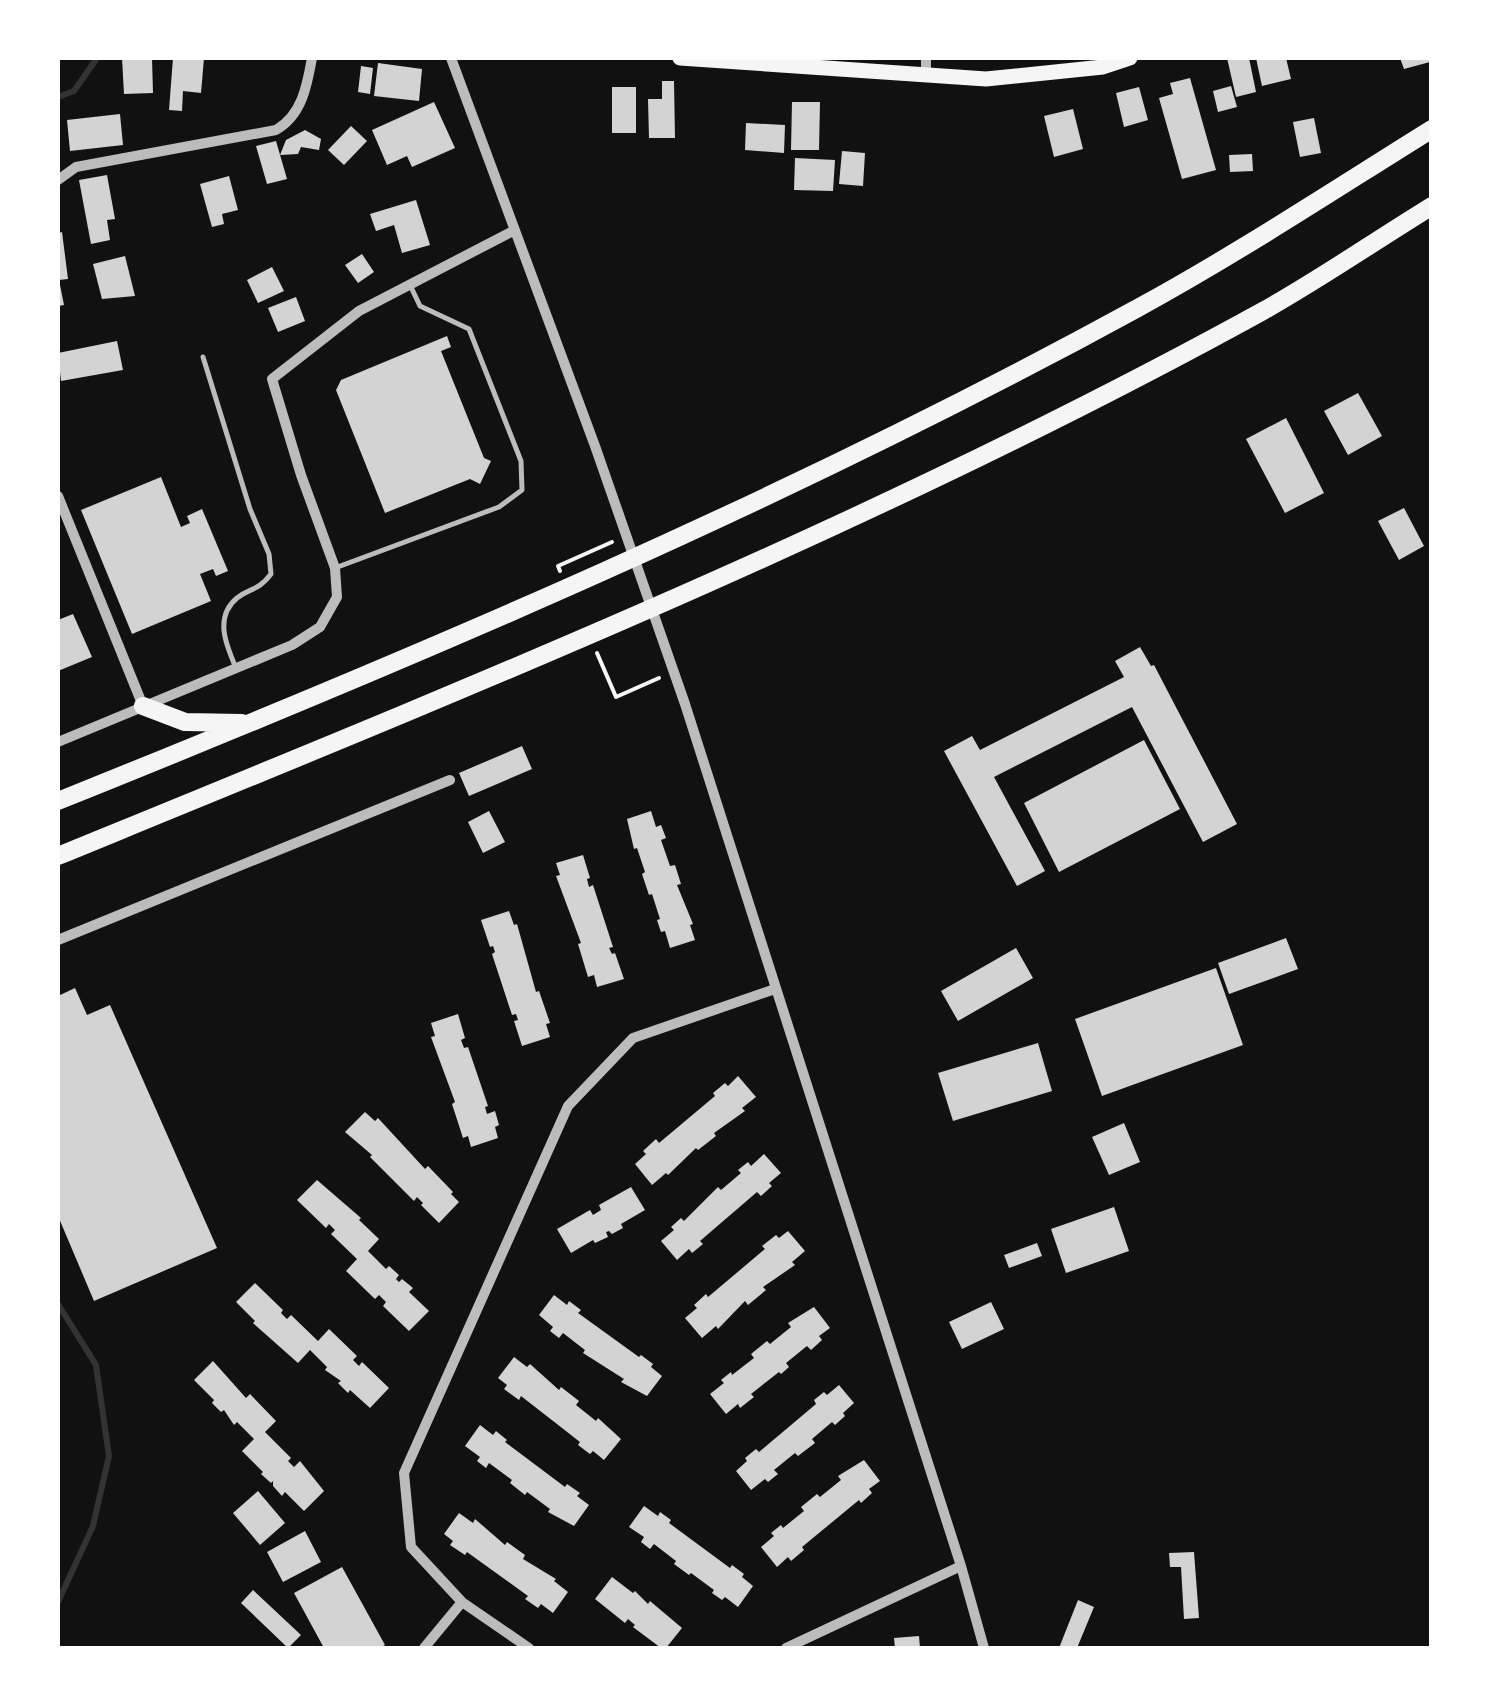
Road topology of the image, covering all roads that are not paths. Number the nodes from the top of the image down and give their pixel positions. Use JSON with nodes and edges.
{"nodes":[{"id":1,"x":312,"y":58,"type":"edge"},
{"id":2,"x":451,"y":58,"type":"edge"},
{"id":3,"x":680,"y":58,"type":"edge"},
{"id":4,"x":926,"y":58,"type":"edge"},
{"id":5,"x":1130,"y":58,"type":"edge"},
{"id":6,"x":791,"y":62,"type":"edge"},
{"id":7,"x":926,"y":75,"type":"junction"},
{"id":8,"x":1432,"y":128,"type":"edge"},
{"id":9,"x":58,"y":180,"type":"edge"},
{"id":10,"x":1432,"y":206,"type":"edge"},
{"id":11,"x":513,"y":231,"type":"junction"},
{"id":12,"x":409,"y":282,"type":"junction"},
{"id":13,"x":203,"y":357,"type":"dead end"},
{"id":14,"x":58,"y":496,"type":"edge"},
{"id":15,"x":633,"y":559,"type":"junction"},
{"id":16,"x":335,"y":568,"type":"junction"},
{"id":17,"x":650,"y":612,"type":"junction"},
{"id":18,"x":236,"y":668,"type":"junction"},
{"id":19,"x":143,"y":706,"type":"junction"},
{"id":20,"x":252,"y":723,"type":"junction"},
{"id":21,"x":58,"y":742,"type":"edge"},
{"id":22,"x":450,"y":780,"type":"dead end"},
{"id":23,"x":58,"y":802,"type":"edge"},
{"id":24,"x":58,"y":856,"type":"edge"},
{"id":25,"x":58,"y":940,"type":"edge"},
{"id":26,"x":775,"y":989,"type":"junction"},
{"id":27,"x":961,"y":1566,"type":"junction"},
{"id":28,"x":462,"y":1602,"type":"junction"},
{"id":29,"x":424,"y":1648,"type":"edge"},
{"id":30,"x":529,"y":1648,"type":"edge"},
{"id":31,"x":786,"y":1648,"type":"edge"},
{"id":32,"x":984,"y":1648,"type":"edge"}],
"edges":[{"from":1,"to":9,"type":"street"},
{"from":2,"to":11,"type":"street"},
{"from":3,"to":6,"type":"main road"},
{"from":4,"to":7,"type":"street"},
{"from":5,"to":7,"type":"main road"},
{"from":6,"to":7,"type":"main road"},
{"from":8,"to":15,"type":"highway"},
{"from":10,"to":17,"type":"highway"},
{"from":11,"to":12,"type":"street"},
{"from":11,"to":15,"type":"street"},
{"from":12,"to":16,"type":"street"},
{"from":12,"to":16,"type":"lane"},
{"from":13,"to":18,"type":"lane"},
{"from":14,"to":19,"type":"street"},
{"from":15,"to":17,"type":"street"},
{"from":15,"to":20,"type":"highway"},
{"from":16,"to":18,"type":"street"},
{"from":17,"to":24,"type":"highway"},
{"from":17,"to":26,"type":"street"},
{"from":18,"to":19,"type":"street"},
{"from":19,"to":20,"type":"highway"},
{"from":19,"to":21,"type":"street"},
{"from":20,"to":23,"type":"highway"},
{"from":22,"to":25,"type":"street"},
{"from":26,"to":27,"type":"street"},
{"from":26,"to":28,"type":"street"},
{"from":27,"to":31,"type":"street"},
{"from":27,"to":32,"type":"street"},
{"from":28,"to":29,"type":"street"},
{"from":28,"to":30,"type":"street"}]}
